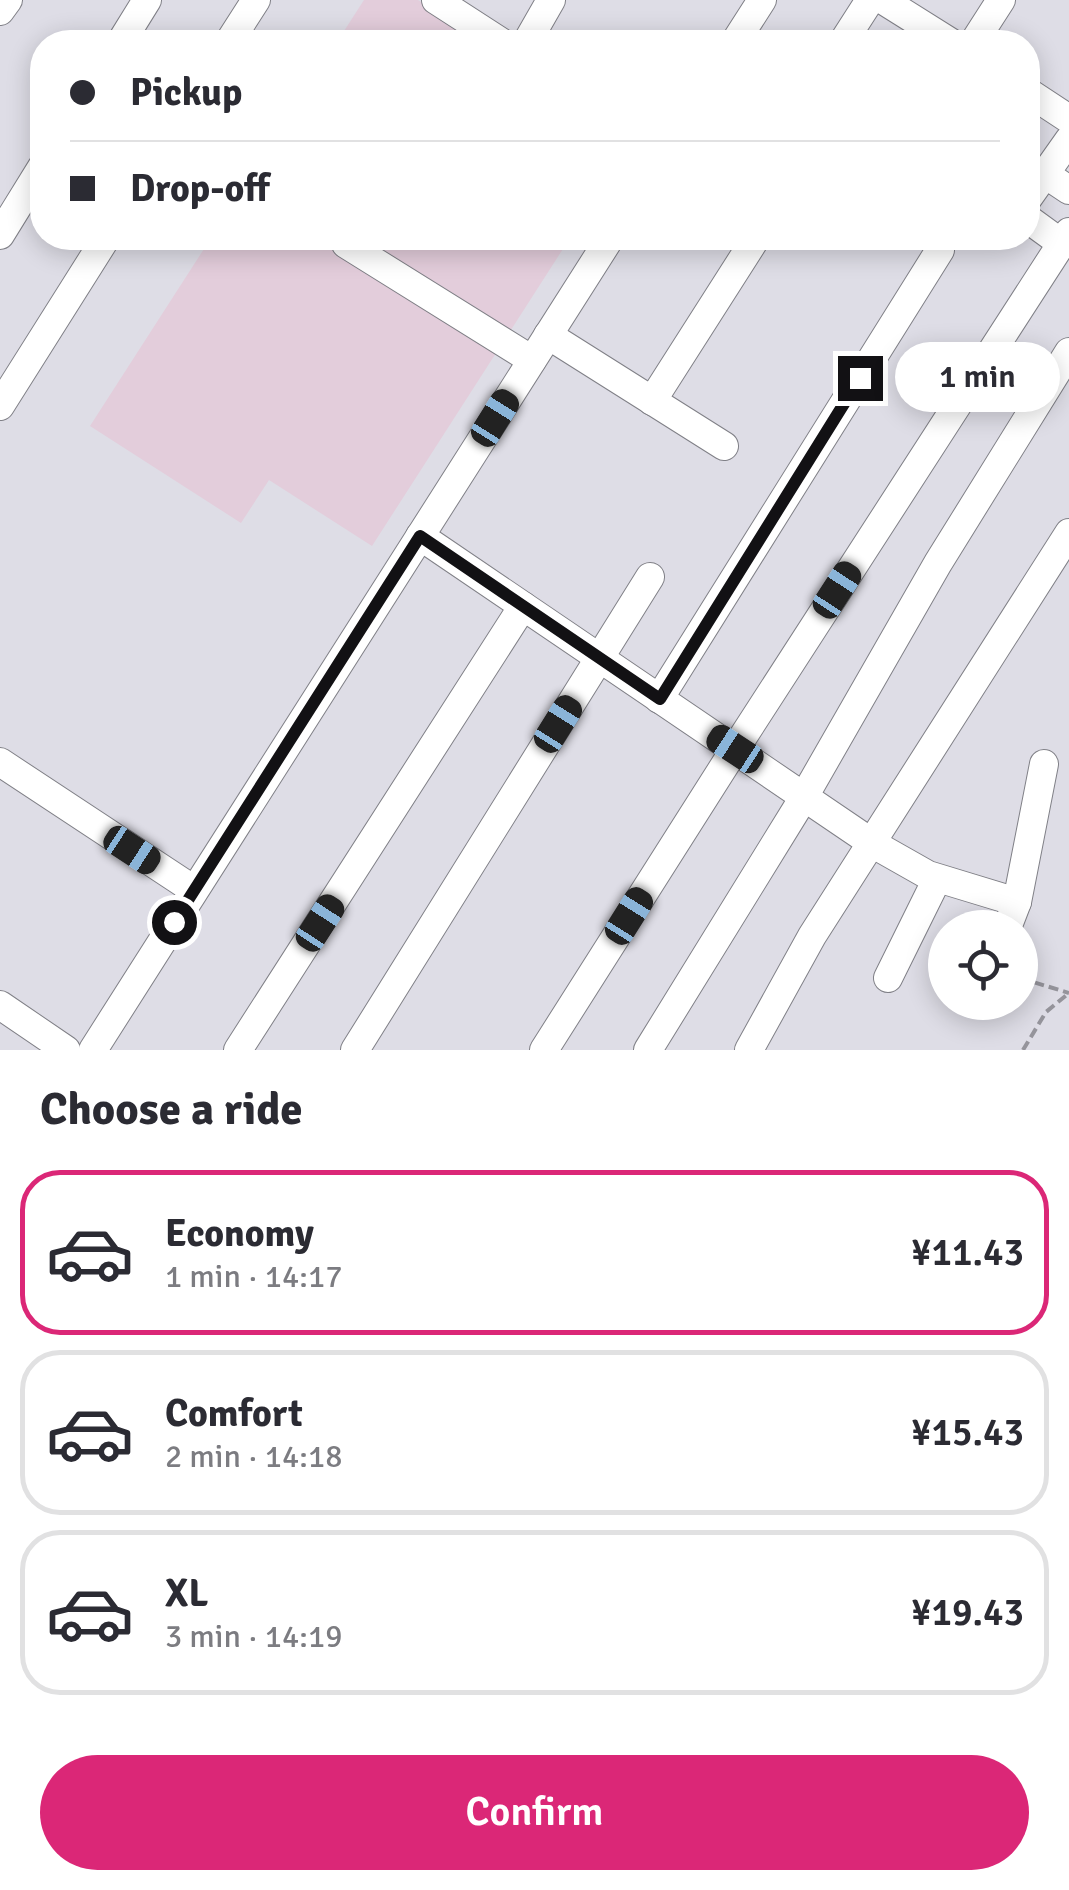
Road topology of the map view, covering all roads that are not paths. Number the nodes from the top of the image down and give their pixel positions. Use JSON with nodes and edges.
{"nodes":[{"id":1,"x":8,"y":0,"type":"edge"},
{"id":2,"x":147,"y":0,"type":"edge"},
{"id":3,"x":256,"y":0,"type":"edge"},
{"id":4,"x":436,"y":0,"type":"edge"},
{"id":5,"x":551,"y":0,"type":"edge"},
{"id":6,"x":762,"y":0,"type":"edge"},
{"id":7,"x":870,"y":0,"type":"edge"},
{"id":8,"x":883,"y":0,"type":"edge"},
{"id":9,"x":1002,"y":0,"type":"edge"},
{"id":10,"x":0,"y":11,"type":"edge"},
{"id":11,"x":128,"y":30,"type":"edge"},
{"id":12,"x":237,"y":30,"type":"edge"},
{"id":13,"x":483,"y":30,"type":"edge"},
{"id":14,"x":534,"y":30,"type":"edge"},
{"id":15,"x":742,"y":30,"type":"edge"},
{"id":16,"x":851,"y":30,"type":"edge"},
{"id":17,"x":931,"y":30,"type":"edge"},
{"id":18,"x":982,"y":30,"type":"edge"},
{"id":19,"x":1040,"y":100,"type":"edge"},
{"id":20,"x":1069,"y":119,"type":"edge"},
{"id":21,"x":1069,"y":140,"type":"edge"},
{"id":22,"x":1045,"y":174,"type":"junction"},
{"id":23,"x":1040,"y":181,"type":"edge"},
{"id":24,"x":30,"y":186,"type":"edge"},
{"id":25,"x":1069,"y":190,"type":"edge"},
{"id":26,"x":1040,"y":225,"type":"edge"},
{"id":27,"x":0,"y":235,"type":"edge"},
{"id":28,"x":1065,"y":238,"type":"edge"},
{"id":29,"x":98,"y":250,"type":"edge"},
{"id":30,"x":356,"y":250,"type":"edge"},
{"id":31,"x":602,"y":250,"type":"edge"},
{"id":32,"x":748,"y":250,"type":"edge"},
{"id":33,"x":940,"y":250,"type":"dead end"},
{"id":34,"x":548,"y":336,"type":"junction"},
{"id":35,"x":1069,"y":352,"type":"edge"},
{"id":36,"x":532,"y":360,"type":"junction"},
{"id":37,"x":652,"y":401,"type":"junction"},
{"id":38,"x":0,"y":406,"type":"edge"},
{"id":39,"x":724,"y":446,"type":"dead end"},
{"id":40,"x":1069,"y":533,"type":"edge"},
{"id":41,"x":420,"y":536,"type":"junction"},
{"id":42,"x":650,"y":577,"type":"dead end"},
{"id":43,"x":523,"y":606,"type":"junction"},
{"id":44,"x":599,"y":659,"type":"junction"},
{"id":45,"x":660,"y":699,"type":"junction"},
{"id":46,"x":735,"y":749,"type":"junction"},
{"id":47,"x":0,"y":762,"type":"edge"},
{"id":48,"x":1044,"y":764,"type":"dead end"},
{"id":49,"x":805,"y":796,"type":"junction"},
{"id":50,"x":872,"y":843,"type":"junction"},
{"id":51,"x":937,"y":878,"type":"junction"},
{"id":52,"x":194,"y":890,"type":"junction"},
{"id":53,"x":1002,"y":910,"type":"edge"},
{"id":54,"x":1013,"y":910,"type":"edge"},
{"id":55,"x":888,"y":978,"type":"dead end"},
{"id":56,"x":0,"y":1005,"type":"edge"},
{"id":57,"x":66,"y":1050,"type":"edge"},
{"id":58,"x":92,"y":1050,"type":"edge"},
{"id":59,"x":238,"y":1050,"type":"edge"},
{"id":60,"x":355,"y":1050,"type":"edge"},
{"id":61,"x":544,"y":1050,"type":"edge"},
{"id":62,"x":648,"y":1050,"type":"edge"},
{"id":63,"x":749,"y":1050,"type":"edge"}],
"edges":[{"from":1,"to":10,"type":"street"},
{"from":2,"to":11,"type":"street"},
{"from":3,"to":12,"type":"street"},
{"from":4,"to":13,"type":"street"},
{"from":5,"to":14,"type":"street"},
{"from":6,"to":15,"type":"street"},
{"from":7,"to":16,"type":"street"},
{"from":8,"to":17,"type":"street"},
{"from":9,"to":18,"type":"street"},
{"from":19,"to":20,"type":"street"},
{"from":21,"to":22,"type":"street"},
{"from":22,"to":23,"type":"street"},
{"from":22,"to":25,"type":"street"},
{"from":24,"to":27,"type":"street"},
{"from":26,"to":28,"type":"street"},
{"from":28,"to":46,"type":"street"},
{"from":29,"to":38,"type":"street"},
{"from":30,"to":36,"type":"street"},
{"from":31,"to":34,"type":"street"},
{"from":32,"to":37,"type":"street"},
{"from":33,"to":45,"type":"street"},
{"from":34,"to":36,"type":"street"},
{"from":34,"to":37,"type":"street"},
{"from":35,"to":49,"type":"street"},
{"from":36,"to":41,"type":"street"},
{"from":37,"to":39,"type":"street"},
{"from":40,"to":50,"type":"street"},
{"from":41,"to":43,"type":"street"},
{"from":41,"to":52,"type":"street"},
{"from":42,"to":44,"type":"street"},
{"from":43,"to":44,"type":"street"},
{"from":43,"to":59,"type":"street"},
{"from":44,"to":45,"type":"street"},
{"from":44,"to":60,"type":"street"},
{"from":45,"to":46,"type":"street"},
{"from":46,"to":49,"type":"street"},
{"from":46,"to":61,"type":"street"},
{"from":47,"to":52,"type":"street"},
{"from":48,"to":54,"type":"street"},
{"from":49,"to":50,"type":"street"},
{"from":49,"to":62,"type":"street"},
{"from":50,"to":51,"type":"street"},
{"from":50,"to":63,"type":"street"},
{"from":51,"to":53,"type":"street"},
{"from":51,"to":55,"type":"street"},
{"from":52,"to":58,"type":"street"},
{"from":56,"to":57,"type":"street"}]}
